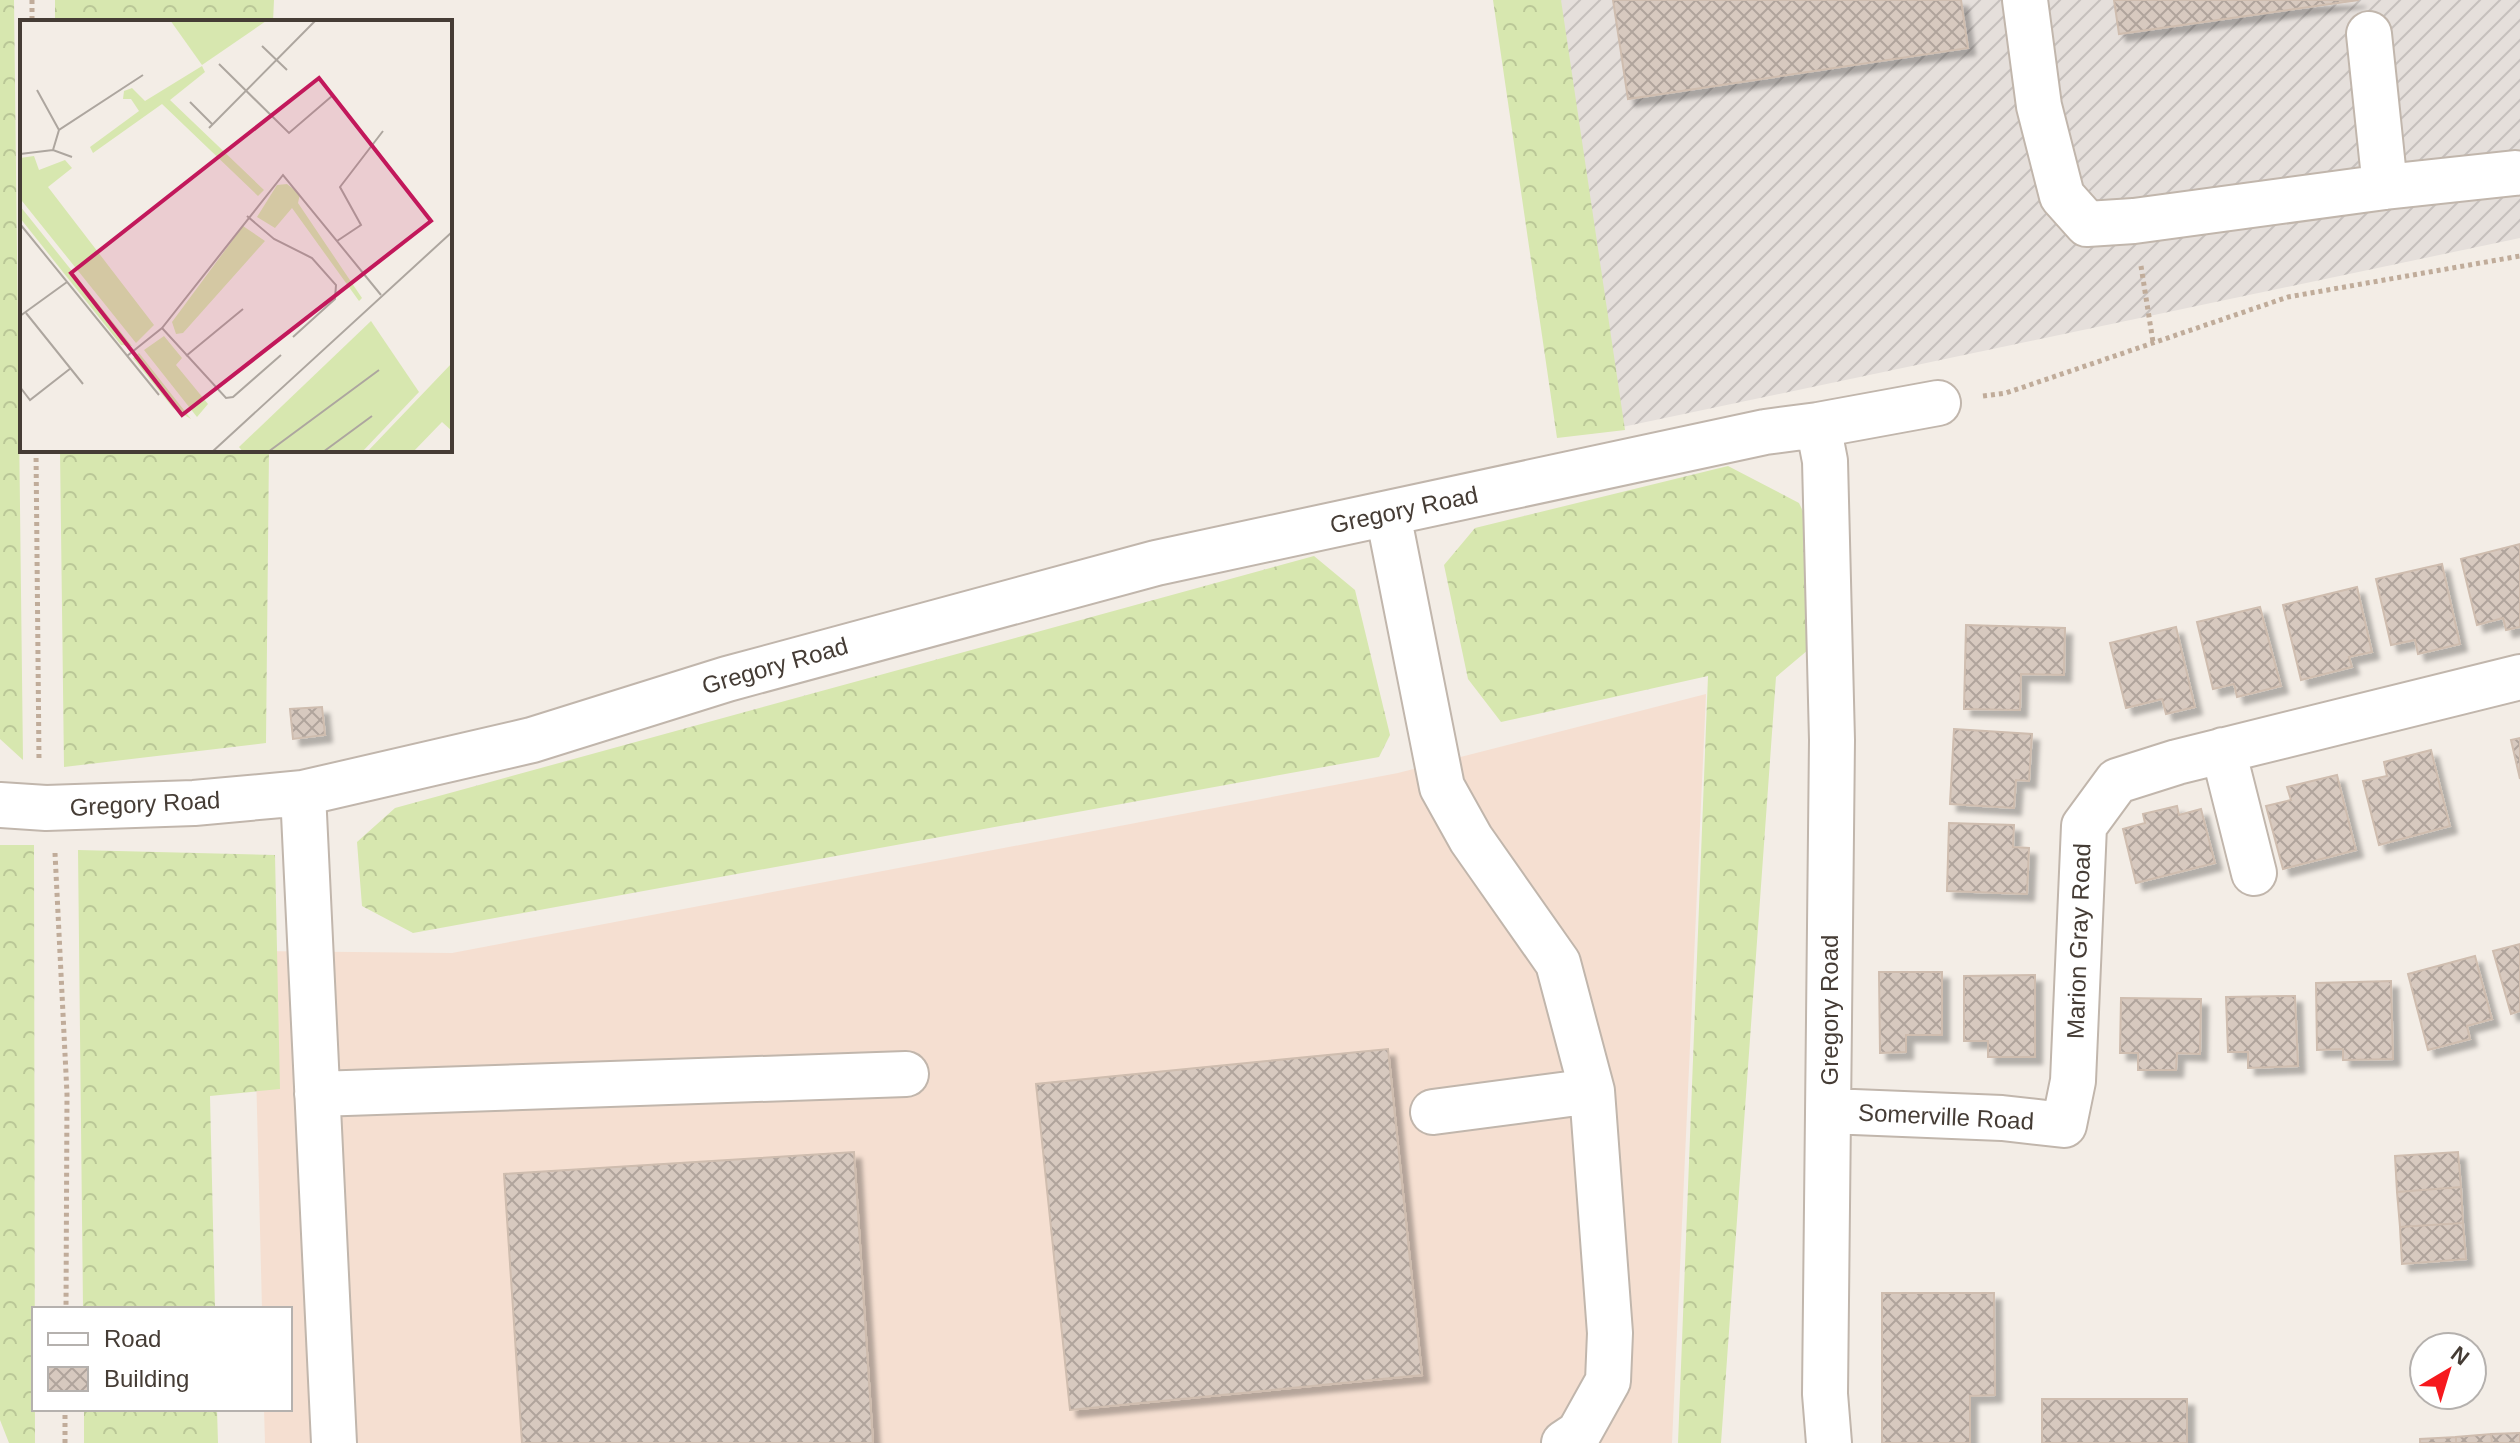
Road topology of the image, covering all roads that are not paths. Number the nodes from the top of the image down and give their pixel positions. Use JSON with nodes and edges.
{"nodes":[{"id":1,"x":2025,"y":0,"type":"edge"},
{"id":2,"x":2369,"y":34,"type":"dead end"},
{"id":3,"x":2515,"y":173,"type":"dead end"},
{"id":4,"x":2385,"y":187,"type":"junction"},
{"id":5,"x":1938,"y":403,"type":"road end"},
{"id":6,"x":1818,"y":425,"type":"junction"},
{"id":7,"x":1388,"y":514,"type":"junction"},
{"id":8,"x":2520,"y":677,"type":"edge"},
{"id":9,"x":2223,"y":750,"type":"junction"},
{"id":10,"x":303,"y":793,"type":"junction"},
{"id":11,"x":0,"y":805,"type":"edge"},
{"id":12,"x":2254,"y":873,"type":"dead end"},
{"id":13,"x":906,"y":1074,"type":"dead end"},
{"id":14,"x":1592,"y":1091,"type":"junction"},
{"id":15,"x":317,"y":1094,"type":"junction"},
{"id":16,"x":1829,"y":1111,"type":"junction"},
{"id":17,"x":1433,"y":1112,"type":"dead end"},
{"id":18,"x":2064,"y":1125,"type":"joint"},
{"id":19,"x":334,"y":1443,"type":"edge"},
{"id":20,"x":1564,"y":1443,"type":"edge"},
{"id":21,"x":1829,"y":1443,"type":"edge"}],
"edges":[{"from":1,"to":4,"type":"street"},
{"from":2,"to":4,"type":"street"},
{"from":3,"to":4,"type":"street"},
{"from":5,"to":6,"type":"street"},
{"from":6,"to":7,"type":"street","name":"Gregory Road"},
{"from":6,"to":16,"type":"street","name":"Gregory Road"},
{"from":7,"to":10,"type":"street","name":"Gregory Road"},
{"from":7,"to":14,"type":"street"},
{"from":8,"to":9,"type":"street","name":"Marion Gray Road"},
{"from":9,"to":12,"type":"street"},
{"from":9,"to":18,"type":"street","name":"Marion Gray Road"},
{"from":10,"to":11,"type":"street","name":"Gregory Road"},
{"from":10,"to":15,"type":"street"},
{"from":13,"to":15,"type":"street"},
{"from":14,"to":17,"type":"street"},
{"from":14,"to":20,"type":"street"},
{"from":15,"to":19,"type":"street"},
{"from":16,"to":18,"type":"street","name":"Somerville Road"},
{"from":16,"to":21,"type":"street","name":"Gregory Road"}]}
